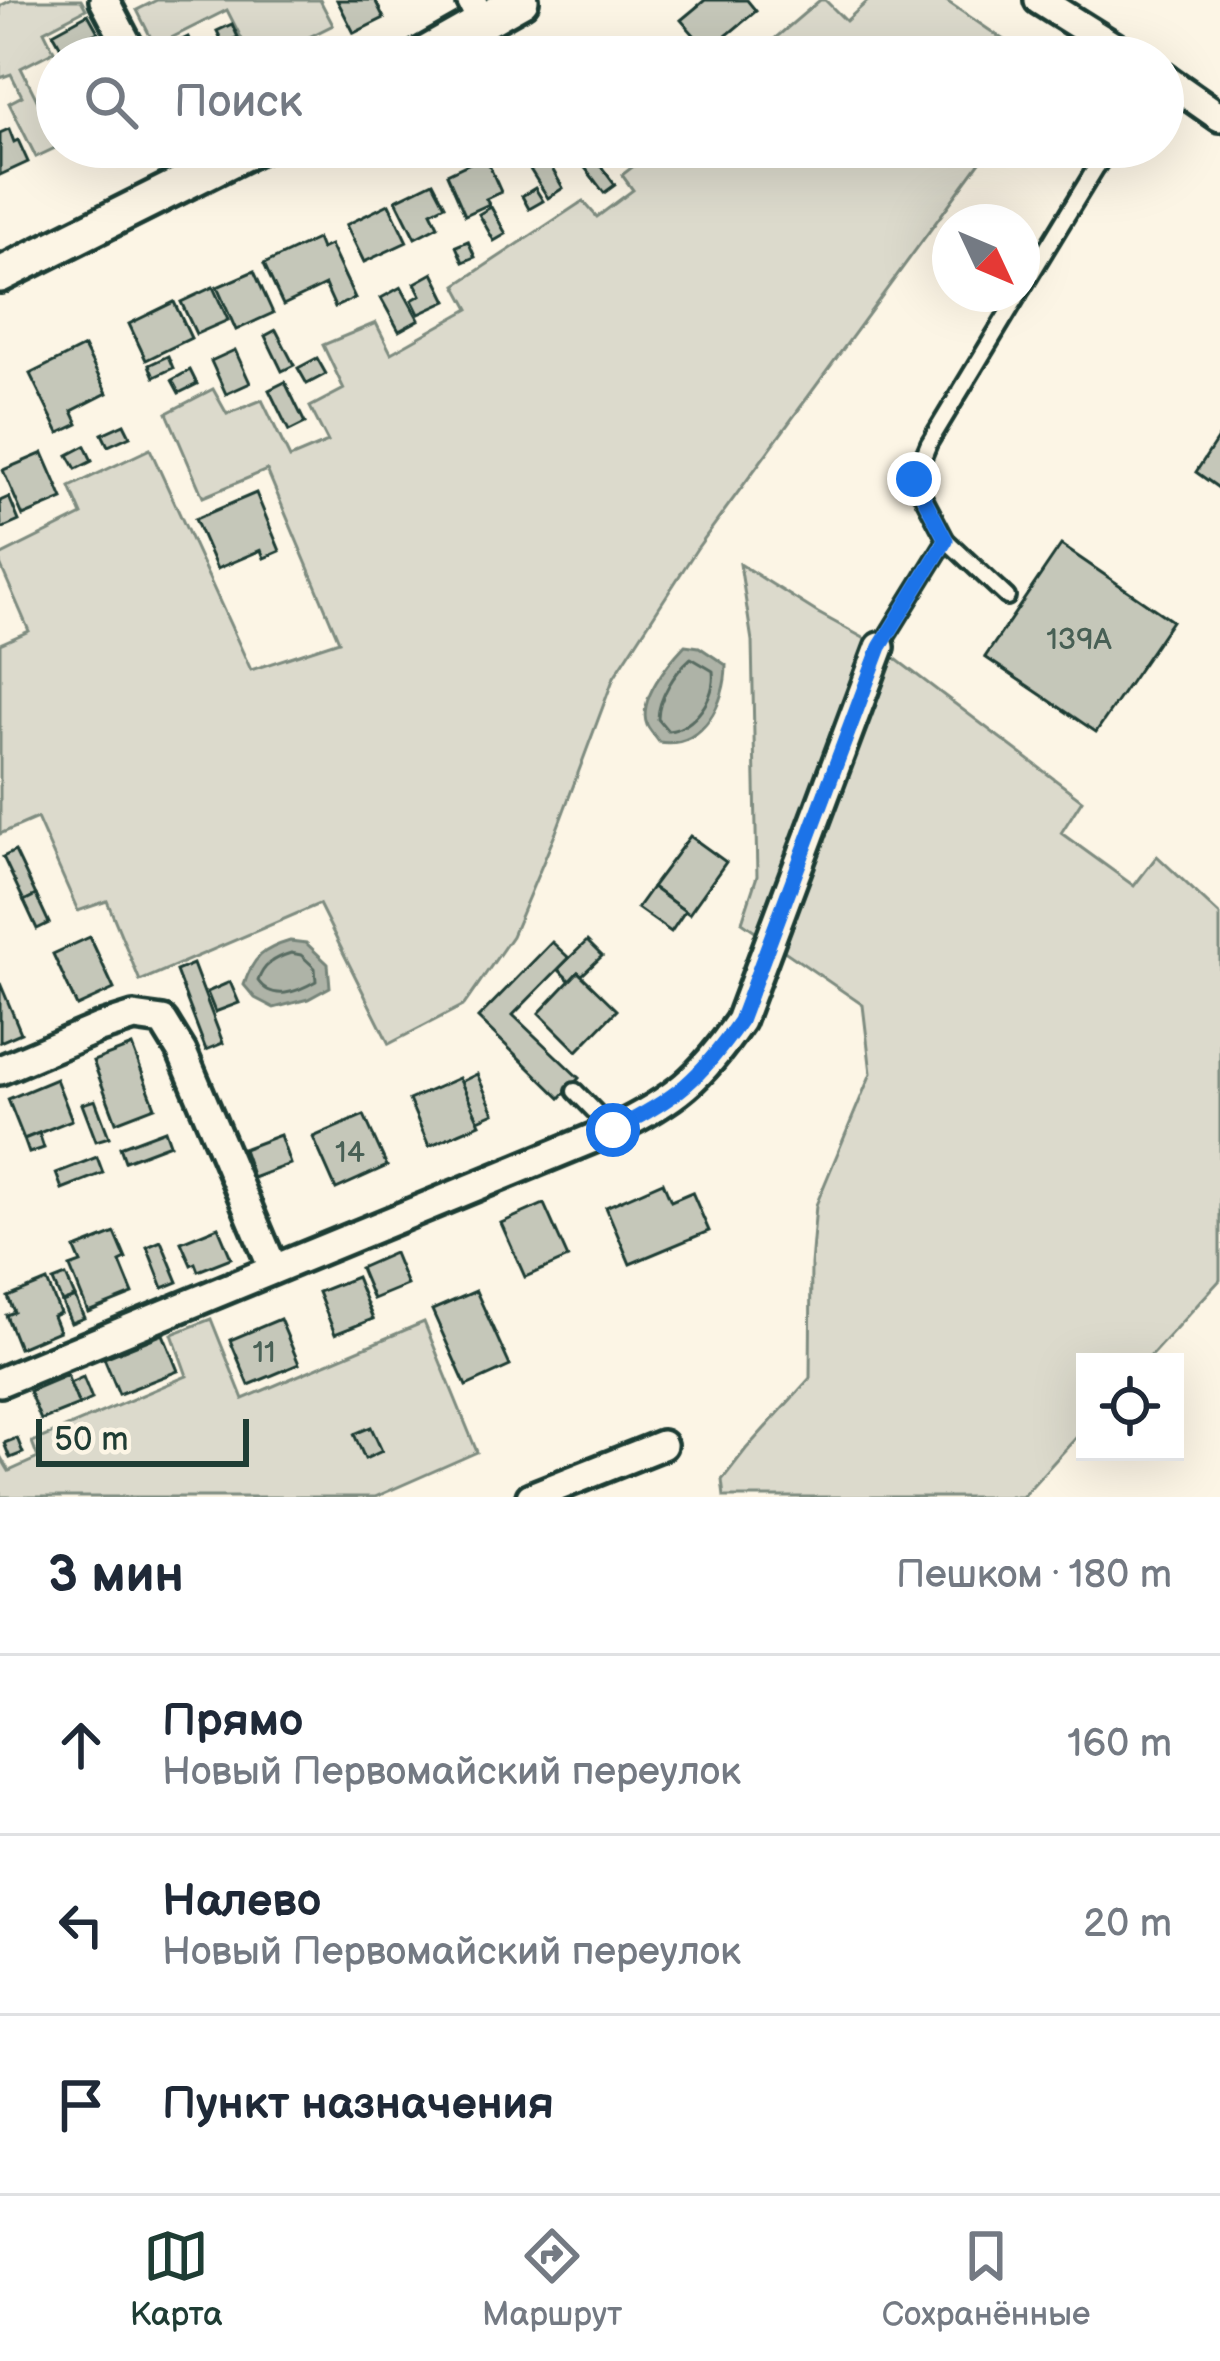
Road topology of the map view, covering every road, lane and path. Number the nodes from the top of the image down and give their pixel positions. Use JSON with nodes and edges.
{"nodes":[{"id":1,"x":104,"y":0,"type":"edge"},
{"id":2,"x":521,"y":0,"type":"edge"},
{"id":3,"x":1039,"y":0,"type":"edge"},
{"id":4,"x":476,"y":11,"type":"edge"},
{"id":5,"x":123,"y":36,"type":"edge"},
{"id":6,"x":446,"y":36,"type":"edge"},
{"id":7,"x":1096,"y":36,"type":"edge"},
{"id":8,"x":1184,"y":92,"type":"edge"},
{"id":9,"x":1220,"y":117,"type":"edge"},
{"id":10,"x":192,"y":168,"type":"edge"},
{"id":11,"x":216,"y":168,"type":"edge"},
{"id":12,"x":1096,"y":168,"type":"edge"},
{"id":13,"x":197,"y":178,"type":"junction"},
{"id":14,"x":1040,"y":258,"type":"edge"},
{"id":15,"x":0,"y":275,"type":"edge"},
{"id":16,"x":1007,"y":312,"type":"edge"},
{"id":17,"x":946,"y":540,"type":"junction"},
{"id":18,"x":1007,"y":597,"type":"dead end"},
{"id":19,"x":880,"y":647,"type":"joint"},
{"id":20,"x":0,"y":1070,"type":"edge"},
{"id":21,"x":575,"y":1091,"type":"dead end"},
{"id":22,"x":613,"y":1130,"type":"junction"},
{"id":23,"x":273,"y":1268,"type":"junction"},
{"id":24,"x":0,"y":1382,"type":"edge"},
{"id":25,"x":662,"y":1445,"type":"dead end"},
{"id":26,"x":532,"y":1497,"type":"edge"}],
"edges":[{"from":1,"to":5,"type":"street"},
{"from":2,"to":4,"type":"street"},
{"from":3,"to":7,"type":"street"},
{"from":4,"to":6,"type":"street"},
{"from":8,"to":9,"type":"street"},
{"from":10,"to":13,"type":"street"},
{"from":11,"to":13,"type":"street"},
{"from":12,"to":14,"type":"lane"},
{"from":13,"to":15,"type":"street"},
{"from":16,"to":17,"type":"lane"},
{"from":17,"to":18,"type":"lane"},
{"from":17,"to":19,"type":"lane"},
{"from":19,"to":22,"type":"street"},
{"from":20,"to":23,"type":"street"},
{"from":21,"to":22,"type":"lane"},
{"from":22,"to":23,"type":"street"},
{"from":23,"to":24,"type":"street"},
{"from":25,"to":26,"type":"street"}]}
